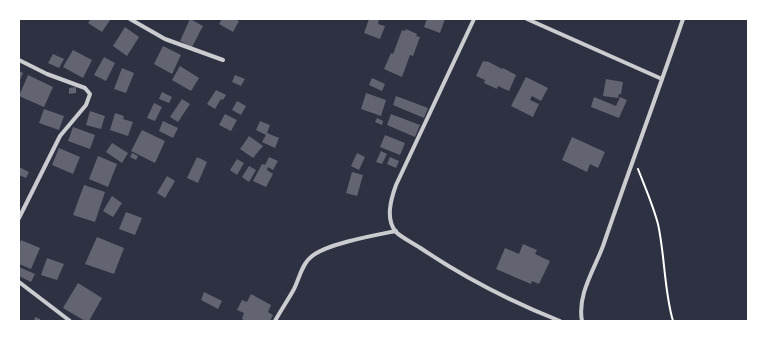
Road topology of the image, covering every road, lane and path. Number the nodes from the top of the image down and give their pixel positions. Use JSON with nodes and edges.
{"nodes":[{"id":1,"x":130,"y":19,"type":"edge"},
{"id":2,"x":474,"y":19,"type":"edge"},
{"id":3,"x":526,"y":19,"type":"edge"},
{"id":4,"x":683,"y":19,"type":"edge"},
{"id":5,"x":19,"y":60,"type":"edge"},
{"id":6,"x":223,"y":60,"type":"dead end"},
{"id":7,"x":662,"y":79,"type":"junction"},
{"id":8,"x":634,"y":156,"type":"junction"},
{"id":9,"x":19,"y":218,"type":"edge"},
{"id":10,"x":396,"y":231,"type":"junction"},
{"id":11,"x":19,"y":282,"type":"edge"},
{"id":12,"x":70,"y":321,"type":"edge"},
{"id":13,"x":275,"y":321,"type":"edge"},
{"id":14,"x":560,"y":321,"type":"edge"},
{"id":15,"x":582,"y":321,"type":"edge"},
{"id":16,"x":673,"y":321,"type":"edge"}],
"edges":[{"from":1,"to":6,"type":"street"},
{"from":2,"to":10,"type":"street"},
{"from":3,"to":7,"type":"street"},
{"from":4,"to":7,"type":"street"},
{"from":5,"to":9,"type":"street"},
{"from":7,"to":8,"type":"street"},
{"from":8,"to":15,"type":"street"},
{"from":8,"to":16,"type":"path"},
{"from":10,"to":13,"type":"street"},
{"from":10,"to":14,"type":"street"},
{"from":11,"to":12,"type":"street"}]}
